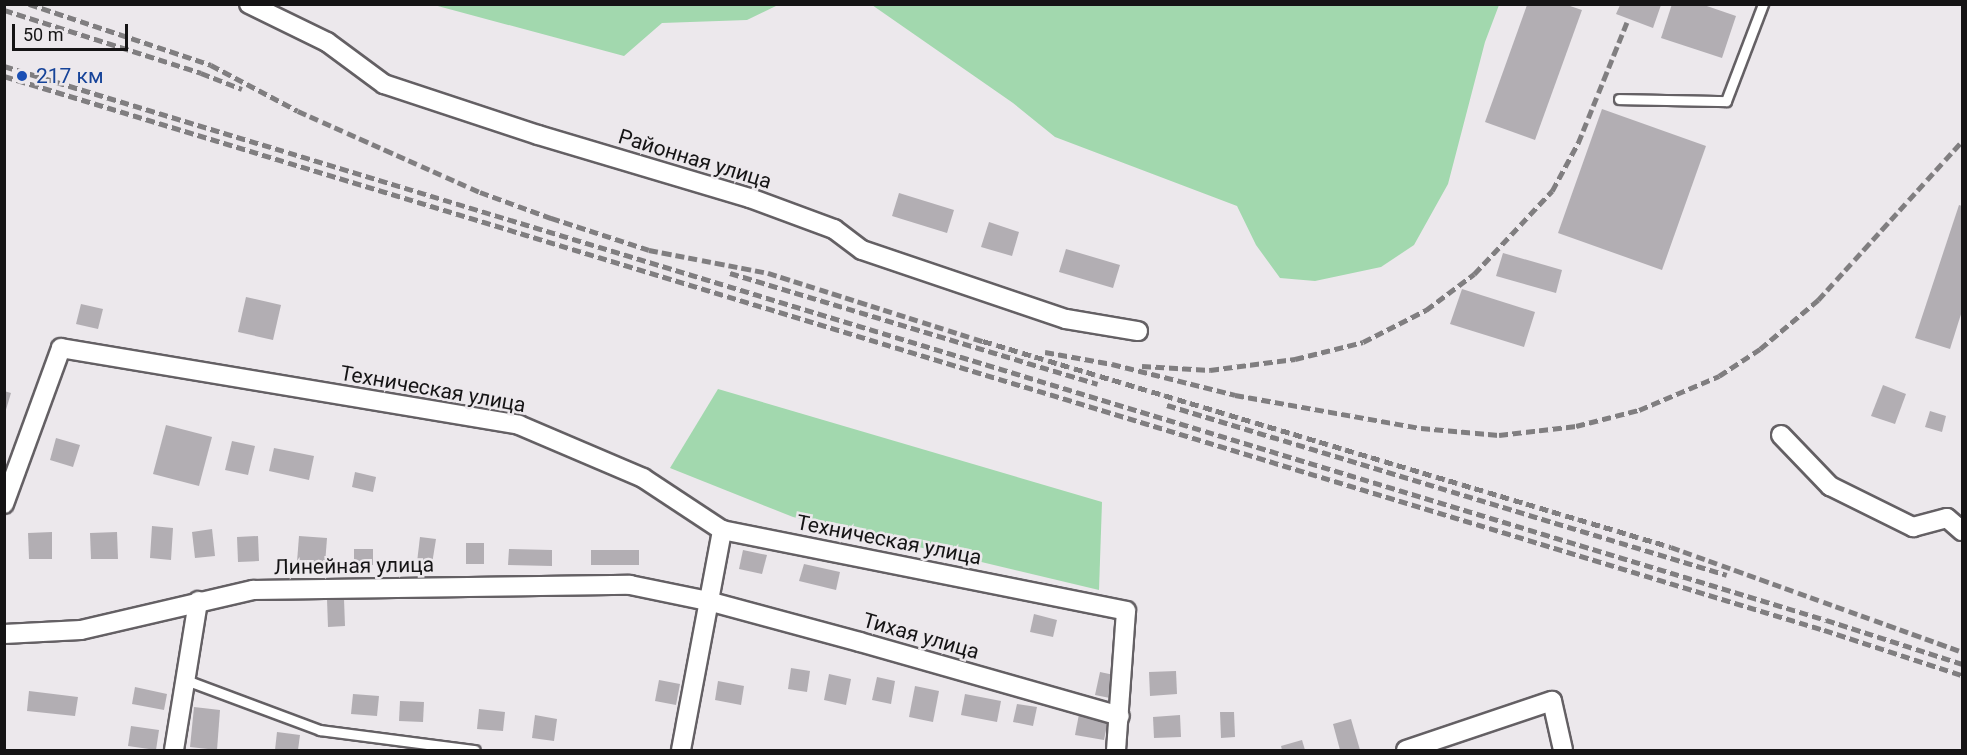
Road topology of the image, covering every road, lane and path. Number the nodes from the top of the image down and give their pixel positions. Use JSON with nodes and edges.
{"nodes":[{"id":1,"x":249,"y":4,"type":"edge"},
{"id":2,"x":1763,"y":4,"type":"edge"},
{"id":3,"x":1619,"y":99,"type":"dead end"},
{"id":4,"x":1138,"y":331,"type":"dead end"},
{"id":5,"x":1781,"y":435,"type":"dead end"},
{"id":6,"x":4,"y":504,"type":"edge"},
{"id":7,"x":722,"y":530,"type":"junction"},
{"id":8,"x":1962,"y":531,"type":"edge"},
{"id":9,"x":198,"y":601,"type":"junction"},
{"id":10,"x":708,"y":602,"type":"junction"},
{"id":11,"x":4,"y":634,"type":"edge"},
{"id":12,"x":186,"y":680,"type":"junction"},
{"id":13,"x":1120,"y":716,"type":"junction"},
{"id":14,"x":174,"y":750,"type":"edge"},
{"id":15,"x":475,"y":750,"type":"edge"},
{"id":16,"x":681,"y":750,"type":"edge"},
{"id":17,"x":1116,"y":750,"type":"edge"},
{"id":18,"x":1406,"y":750,"type":"edge"},
{"id":19,"x":1563,"y":750,"type":"edge"}],
"edges":[{"from":1,"to":4,"type":"street","name":"Районная улица"},
{"from":2,"to":3,"type":"lane"},
{"from":5,"to":8,"type":"street"},
{"from":6,"to":7,"type":"street","name":"Техническая улица"},
{"from":7,"to":10,"type":"street"},
{"from":7,"to":13,"type":"street","name":"Техническая улица"},
{"from":9,"to":10,"type":"street","name":"Линейная улица"},
{"from":9,"to":11,"type":"street","name":"Линейная улица"},
{"from":9,"to":12,"type":"street"},
{"from":10,"to":13,"type":"street","name":"Тихая улица"},
{"from":10,"to":16,"type":"street"},
{"from":12,"to":14,"type":"street"},
{"from":12,"to":15,"type":"lane"},
{"from":13,"to":17,"type":"street"},
{"from":18,"to":19,"type":"street"}]}
